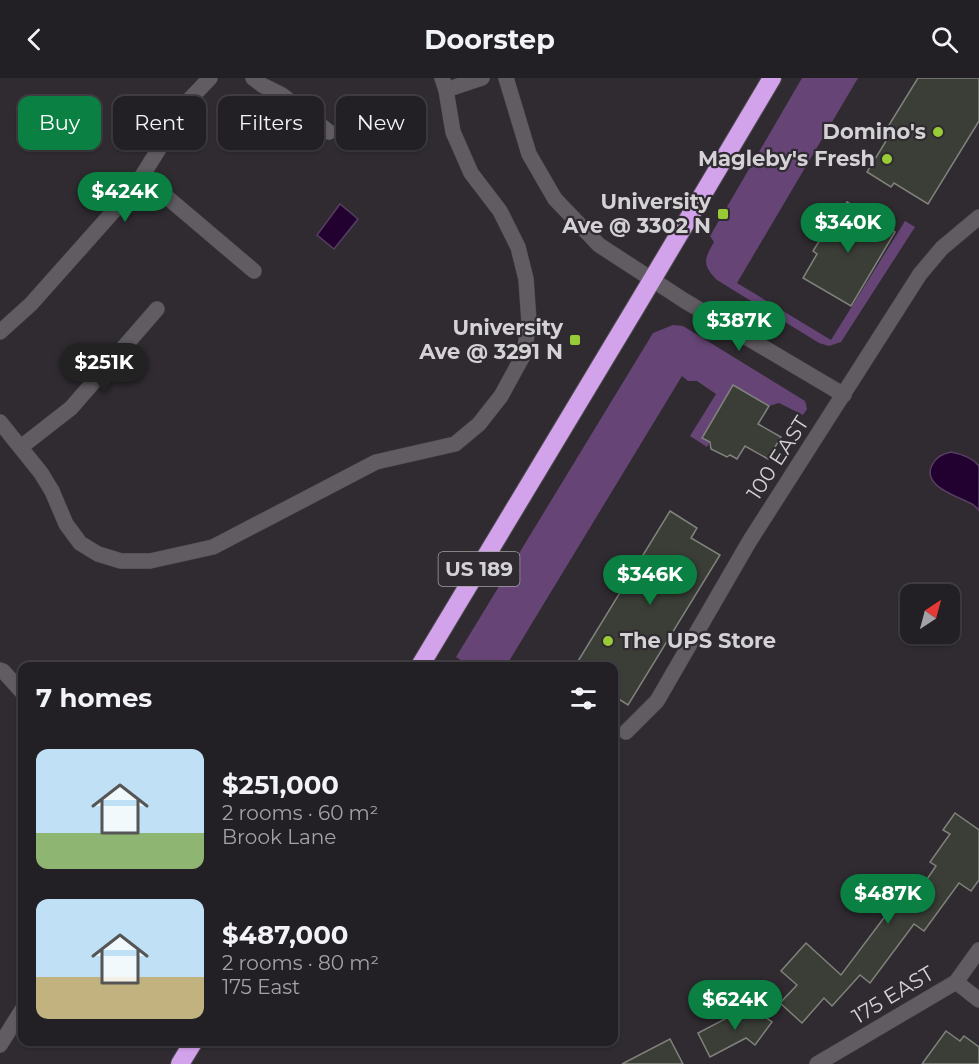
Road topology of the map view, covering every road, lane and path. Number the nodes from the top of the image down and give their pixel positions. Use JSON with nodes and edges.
{"nodes":[{"id":1,"x":210,"y":78,"type":"edge"},
{"id":2,"x":253,"y":78,"type":"edge"},
{"id":3,"x":482,"y":78,"type":"edge"},
{"id":4,"x":506,"y":78,"type":"edge"},
{"id":5,"x":772,"y":78,"type":"edge"},
{"id":6,"x":444,"y":84,"type":"edge"},
{"id":7,"x":329,"y":132,"type":"dead end"},
{"id":8,"x":142,"y":176,"type":"junction"},
{"id":9,"x":979,"y":217,"type":"edge"},
{"id":10,"x":254,"y":271,"type":"dead end"},
{"id":11,"x":653,"y":279,"type":"junction"},
{"id":12,"x":157,"y":309,"type":"dead end"},
{"id":13,"x":0,"y":332,"type":"edge"},
{"id":14,"x":844,"y":395,"type":"junction"},
{"id":15,"x":0,"y":422,"type":"edge"},
{"id":16,"x":21,"y":447,"type":"junction"},
{"id":17,"x":422,"y":662,"type":"edge"},
{"id":18,"x":0,"y":670,"type":"edge"},
{"id":19,"x":18,"y":688,"type":"edge"},
{"id":20,"x":626,"y":732,"type":"dead end"},
{"id":21,"x":979,"y":950,"type":"edge"},
{"id":22,"x":956,"y":982,"type":"junction"},
{"id":23,"x":979,"y":1000,"type":"edge"},
{"id":24,"x":18,"y":1016,"type":"edge"},
{"id":25,"x":0,"y":1044,"type":"edge"},
{"id":26,"x":191,"y":1046,"type":"edge"},
{"id":27,"x":180,"y":1064,"type":"edge"},
{"id":28,"x":817,"y":1064,"type":"edge"}],
"edges":[{"from":1,"to":8,"type":"street"},
{"from":2,"to":7,"type":"street"},
{"from":3,"to":6,"type":"street"},
{"from":4,"to":11,"type":"street"},
{"from":5,"to":11,"type":"highway","number":"US 189"},
{"from":6,"to":16,"type":"street"},
{"from":8,"to":10,"type":"street"},
{"from":8,"to":13,"type":"street"},
{"from":9,"to":14,"type":"street","name":"100 EAST"},
{"from":11,"to":14,"type":"street"},
{"from":11,"to":17,"type":"highway","number":"US 189"},
{"from":12,"to":16,"type":"street"},
{"from":14,"to":20,"type":"street","name":"100 EAST"},
{"from":15,"to":16,"type":"street"},
{"from":18,"to":19,"type":"street"},
{"from":21,"to":22,"type":"street","name":"175 EAST"},
{"from":22,"to":23,"type":"street"},
{"from":22,"to":28,"type":"street","name":"175 EAST"},
{"from":24,"to":25,"type":"street"},
{"from":26,"to":27,"type":"highway"}]}
